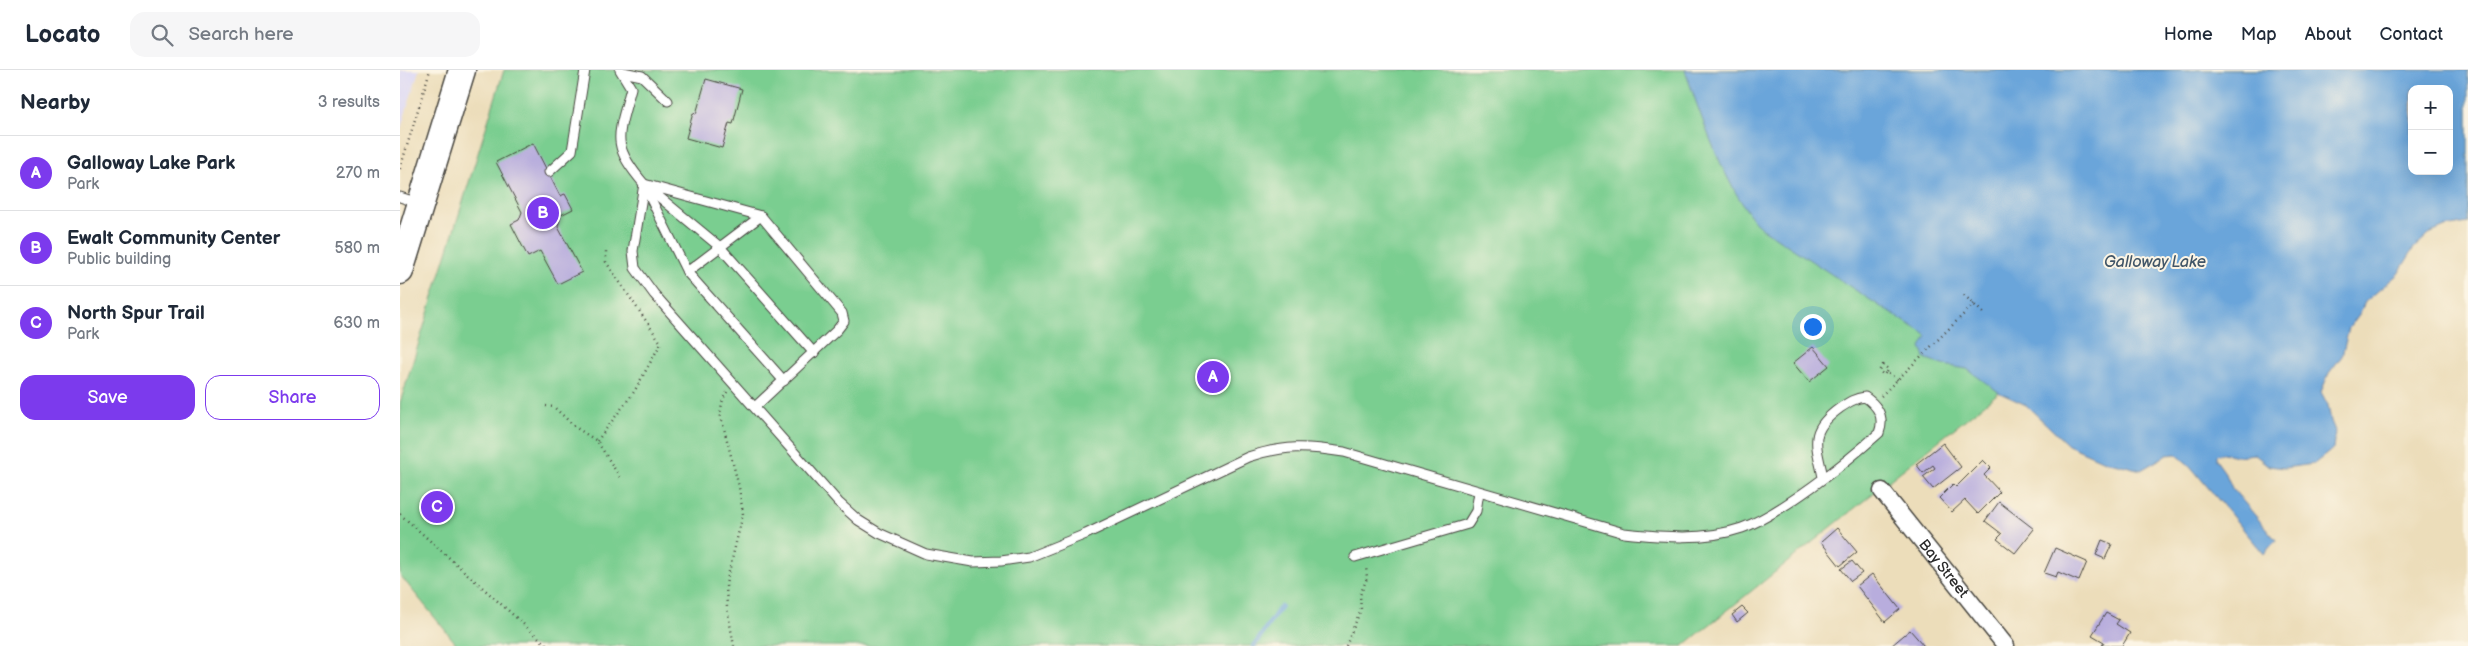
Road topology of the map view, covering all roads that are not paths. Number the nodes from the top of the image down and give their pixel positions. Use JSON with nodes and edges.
{"nodes":[{"id":1,"x":462,"y":70,"type":"edge"},
{"id":2,"x":584,"y":70,"type":"edge"},
{"id":3,"x":622,"y":71,"type":"edge"},
{"id":4,"x":668,"y":101,"type":"dead end"},
{"id":5,"x":549,"y":172,"type":"dead end"},
{"id":6,"x":644,"y":184,"type":"junction"},
{"id":7,"x":410,"y":200,"type":"edge"},
{"id":8,"x":762,"y":216,"type":"junction"},
{"id":9,"x":720,"y":247,"type":"junction"},
{"id":10,"x":400,"y":271,"type":"edge"},
{"id":11,"x":687,"y":272,"type":"junction"},
{"id":12,"x":814,"y":352,"type":"junction"},
{"id":13,"x":784,"y":381,"type":"junction"},
{"id":14,"x":755,"y":407,"type":"junction"},
{"id":15,"x":1823,"y":477,"type":"junction"},
{"id":16,"x":1882,"y":491,"type":"dead end"},
{"id":17,"x":1479,"y":492,"type":"junction"},
{"id":18,"x":1355,"y":557,"type":"dead end"},
{"id":19,"x":2006,"y":646,"type":"edge"}],
"edges":[{"from":1,"to":7,"type":"main road"},
{"from":2,"to":5,"type":"lane"},
{"from":3,"to":4,"type":"lane"},
{"from":3,"to":6,"type":"lane"},
{"from":6,"to":8,"type":"lane"},
{"from":6,"to":9,"type":"lane"},
{"from":6,"to":11,"type":"lane"},
{"from":6,"to":14,"type":"lane"},
{"from":7,"to":10,"type":"main road"},
{"from":8,"to":9,"type":"lane"},
{"from":8,"to":12,"type":"lane"},
{"from":9,"to":11,"type":"lane"},
{"from":9,"to":12,"type":"lane"},
{"from":11,"to":13,"type":"lane"},
{"from":12,"to":13,"type":"lane"},
{"from":13,"to":14,"type":"lane"},
{"from":14,"to":17,"type":"lane"},
{"from":15,"to":15,"type":"lane"},
{"from":15,"to":17,"type":"lane"},
{"from":16,"to":19,"type":"street","name":"Bay Street"},
{"from":17,"to":18,"type":"lane"}]}
